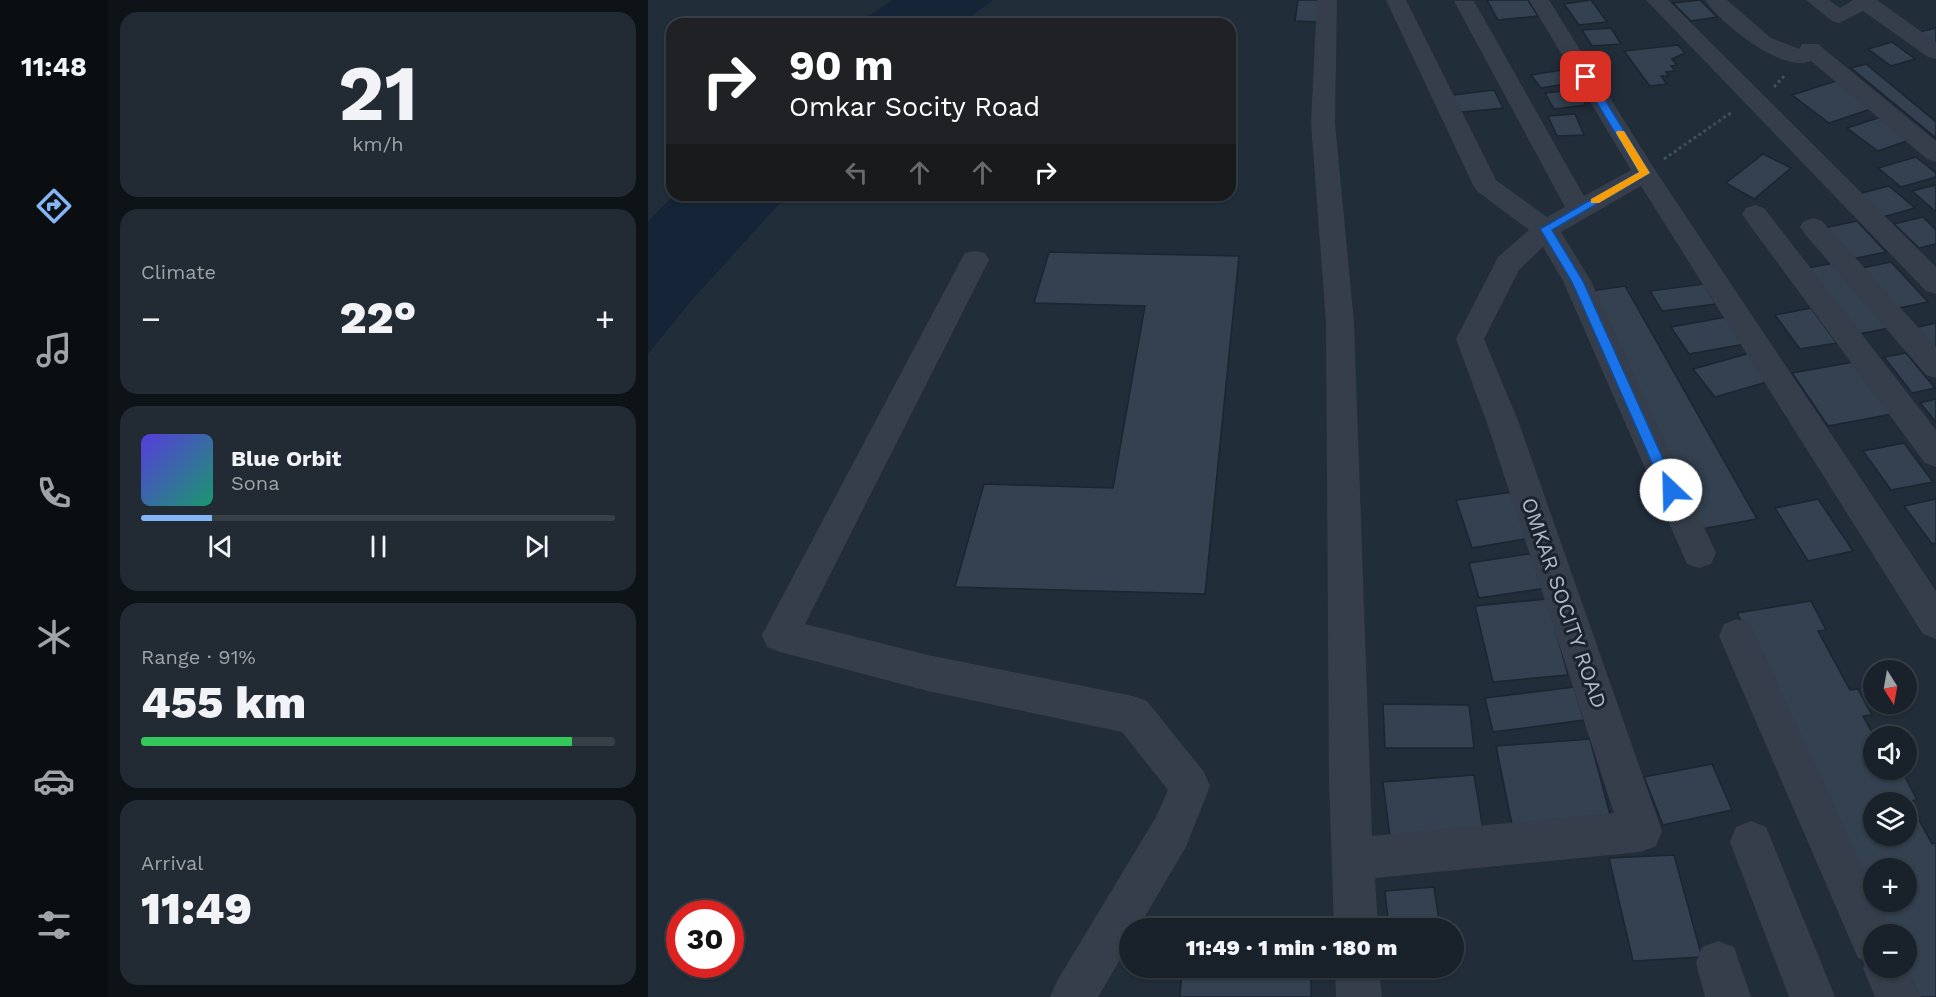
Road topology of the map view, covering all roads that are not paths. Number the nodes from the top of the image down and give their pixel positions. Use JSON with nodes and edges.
{"nodes":[{"id":1,"x":1327,"y":0,"type":"edge"},
{"id":2,"x":1396,"y":0,"type":"edge"},
{"id":3,"x":1539,"y":0,"type":"edge"},
{"id":4,"x":1656,"y":0,"type":"edge"},
{"id":5,"x":1715,"y":0,"type":"edge"},
{"id":6,"x":1816,"y":0,"type":"edge"},
{"id":7,"x":1865,"y":1,"type":"edge"},
{"id":8,"x":1464,"y":2,"type":"edge"},
{"id":9,"x":1926,"y":23,"type":"dead end"},
{"id":10,"x":1907,"y":32,"type":"junction"},
{"id":11,"x":1936,"y":52,"type":"edge"},
{"id":12,"x":1936,"y":154,"type":"edge"},
{"id":13,"x":1645,"y":173,"type":"junction"},
{"id":14,"x":1755,"y":214,"type":"dead end"},
{"id":15,"x":1562,"y":220,"type":"junction"},
{"id":16,"x":1813,"y":226,"type":"dead end"},
{"id":17,"x":975,"y":260,"type":"dead end"},
{"id":18,"x":1936,"y":284,"type":"edge"},
{"id":19,"x":1936,"y":367,"type":"edge"},
{"id":20,"x":1936,"y":454,"type":"edge"},
{"id":21,"x":1699,"y":553,"type":"dead end"},
{"id":22,"x":1936,"y":622,"type":"edge"},
{"id":23,"x":1737,"y":636,"type":"dead end"},
{"id":24,"x":1751,"y":842,"type":"dead end"},
{"id":25,"x":1353,"y":859,"type":"junction"},
{"id":26,"x":1356,"y":918,"type":"edge"},
{"id":27,"x":1866,"y":924,"type":"edge"},
{"id":28,"x":1358,"y":978,"type":"edge"},
{"id":29,"x":1889,"y":978,"type":"edge"},
{"id":30,"x":1073,"y":997,"type":"edge"},
{"id":31,"x":1359,"y":997,"type":"edge"},
{"id":32,"x":1812,"y":997,"type":"edge"},
{"id":33,"x":1898,"y":997,"type":"edge"}],
"edges":[{"from":1,"to":25,"type":"street"},
{"from":2,"to":15,"type":"street"},
{"from":3,"to":13,"type":"street"},
{"from":4,"to":18,"type":"street"},
{"from":5,"to":12,"type":"street"},
{"from":6,"to":7,"type":"street"},
{"from":7,"to":10,"type":"street"},
{"from":8,"to":15,"type":"street"},
{"from":9,"to":10,"type":"street"},
{"from":10,"to":11,"type":"street"},
{"from":13,"to":15,"type":"street","name":"OMKAR SOCITY ROAD"},
{"from":13,"to":22,"type":"street"},
{"from":14,"to":20,"type":"street"},
{"from":15,"to":21,"type":"street"},
{"from":15,"to":25,"type":"street","name":"OMKAR SOCITY ROAD"},
{"from":16,"to":19,"type":"street"},
{"from":17,"to":30,"type":"street"},
{"from":23,"to":27,"type":"street"},
{"from":24,"to":32,"type":"street"},
{"from":25,"to":26,"type":"street"},
{"from":28,"to":31,"type":"street"},
{"from":29,"to":33,"type":"street"}]}
